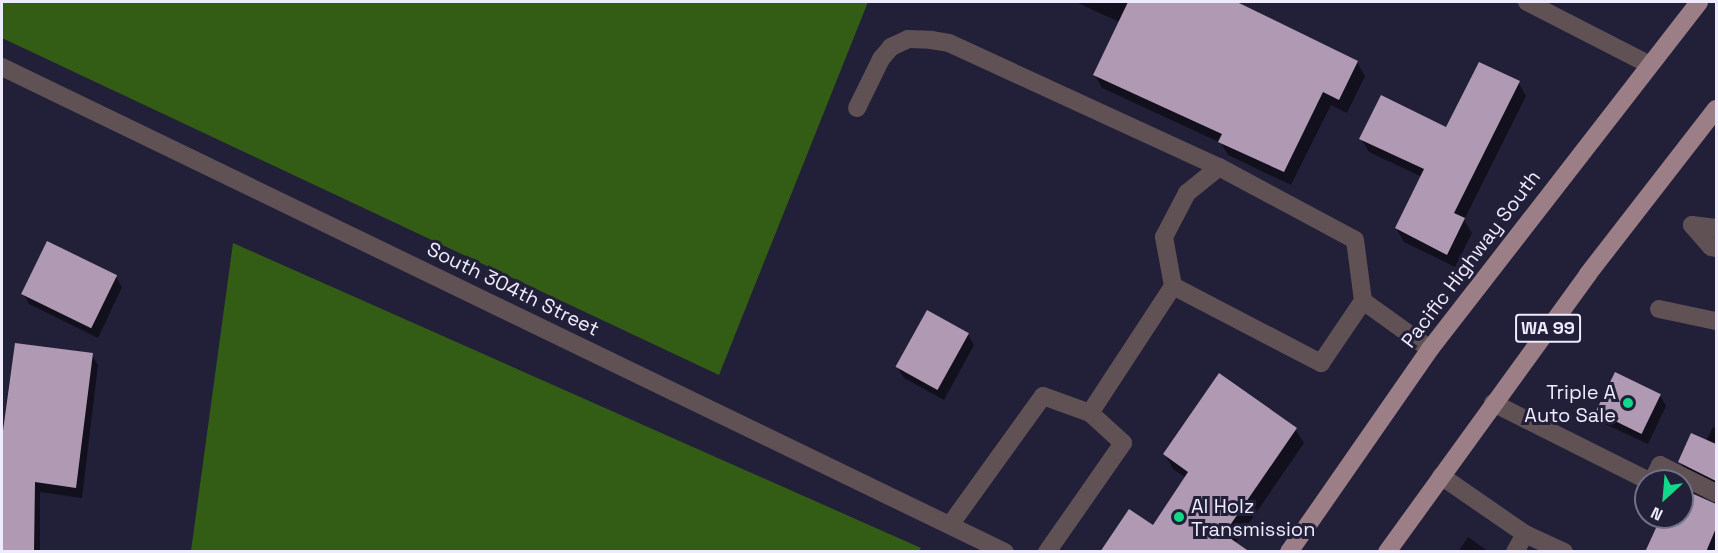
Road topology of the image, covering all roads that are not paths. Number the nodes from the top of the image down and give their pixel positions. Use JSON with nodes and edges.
{"nodes":[{"id":1,"x":1527,"y":2,"type":"edge"},
{"id":2,"x":1699,"y":2,"type":"edge"},
{"id":3,"x":1648,"y":64,"type":"junction"},
{"id":4,"x":2,"y":67,"type":"edge"},
{"id":5,"x":857,"y":108,"type":"dead end"},
{"id":6,"x":1716,"y":109,"type":"edge"},
{"id":7,"x":1219,"y":167,"type":"junction"},
{"id":8,"x":1716,"y":228,"type":"edge"},
{"id":9,"x":1716,"y":248,"type":"edge"},
{"id":10,"x":1173,"y":286,"type":"junction"},
{"id":11,"x":1363,"y":301,"type":"junction"},
{"id":12,"x":1659,"y":309,"type":"dead end"},
{"id":13,"x":1716,"y":321,"type":"edge"},
{"id":14,"x":1430,"y":349,"type":"junction"},
{"id":15,"x":1493,"y":403,"type":"junction"},
{"id":16,"x":1090,"y":413,"type":"junction"},
{"id":17,"x":1634,"y":473,"type":"edge"},
{"id":18,"x":1441,"y":476,"type":"junction"},
{"id":19,"x":1694,"y":482,"type":"edge"},
{"id":20,"x":1716,"y":493,"type":"edge"},
{"id":21,"x":950,"y":525,"type":"junction"},
{"id":22,"x":1525,"y":534,"type":"junction"},
{"id":23,"x":981,"y":547,"type":"edge"},
{"id":24,"x":1005,"y":552,"type":"edge"},
{"id":25,"x":1047,"y":552,"type":"edge"},
{"id":26,"x":1289,"y":552,"type":"edge"},
{"id":27,"x":1387,"y":552,"type":"edge"},
{"id":28,"x":1515,"y":552,"type":"edge"},
{"id":29,"x":1564,"y":552,"type":"edge"}],
"edges":[{"from":1,"to":3,"type":"street"},
{"from":2,"to":3,"type":"main road","name":"Pacific Highway South"},
{"from":3,"to":14,"type":"main road","name":"Pacific Highway South"},
{"from":4,"to":21,"type":"street","name":"South 304th Street"},
{"from":5,"to":7,"type":"street"},
{"from":6,"to":15,"type":"main road","number":"WA 99"},
{"from":7,"to":10,"type":"street"},
{"from":7,"to":11,"type":"street"},
{"from":8,"to":9,"type":"street"},
{"from":10,"to":11,"type":"street"},
{"from":10,"to":16,"type":"street"},
{"from":11,"to":14,"type":"street"},
{"from":12,"to":13,"type":"street"},
{"from":14,"to":26,"type":"main road","name":"Pacific Highway South"},
{"from":15,"to":17,"type":"street"},
{"from":15,"to":18,"type":"main road","number":"WA 99"},
{"from":16,"to":21,"type":"street"},
{"from":16,"to":25,"type":"street"},
{"from":18,"to":22,"type":"street"},
{"from":18,"to":27,"type":"main road","number":"WA 99"},
{"from":19,"to":20,"type":"street"},
{"from":21,"to":23,"type":"street","name":"South 304th Street"},
{"from":22,"to":28,"type":"street"},
{"from":22,"to":29,"type":"street"},
{"from":23,"to":24,"type":"street","name":"South 304th Street"}]}
